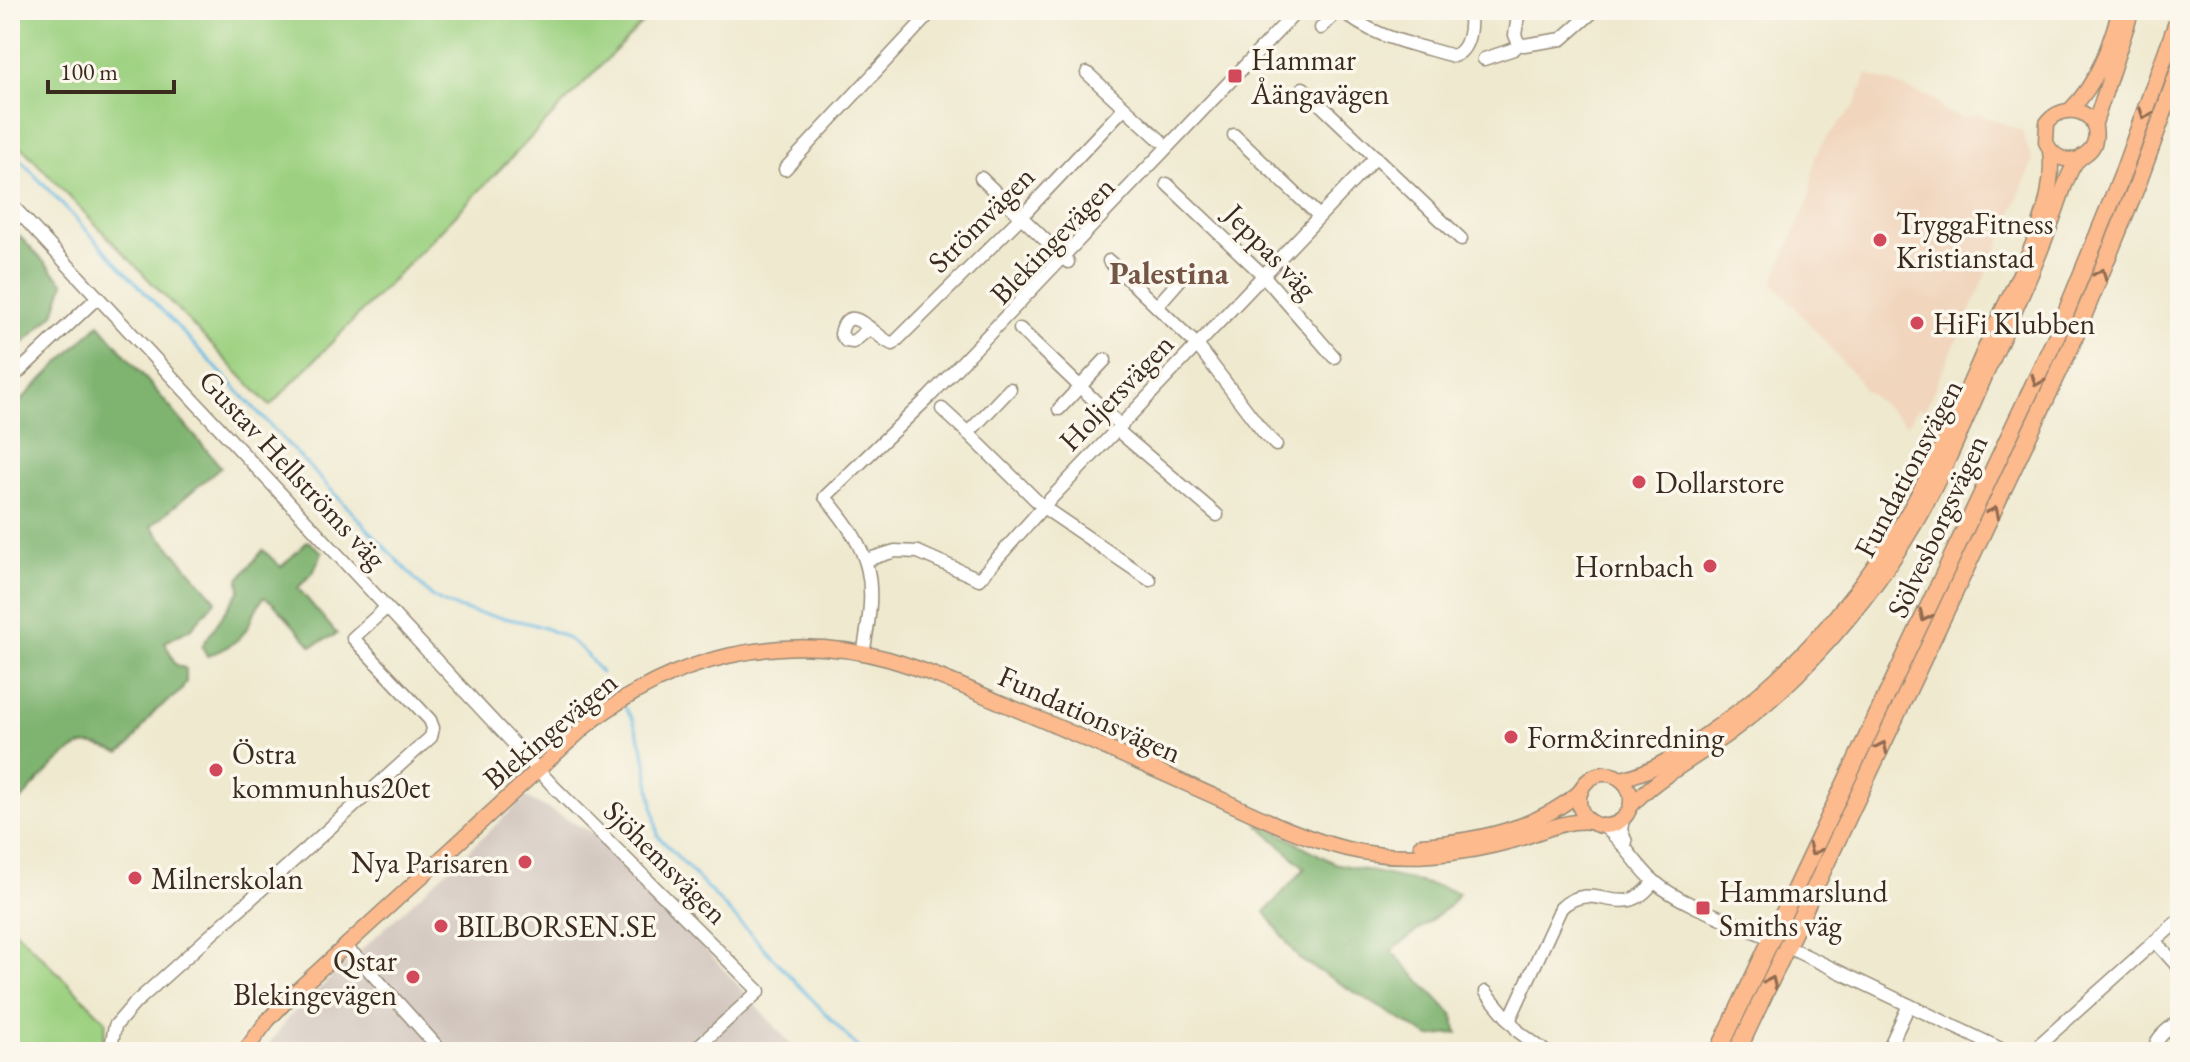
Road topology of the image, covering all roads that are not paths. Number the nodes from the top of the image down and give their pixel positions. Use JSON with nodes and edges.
{"nodes":[{"id":1,"x":933,"y":10,"type":"edge"},
{"id":2,"x":1340,"y":10,"type":"edge"},
{"id":3,"x":1469,"y":10,"type":"edge"},
{"id":4,"x":1519,"y":10,"type":"edge"},
{"id":5,"x":1595,"y":10,"type":"edge"},
{"id":6,"x":2120,"y":10,"type":"edge"},
{"id":7,"x":2132,"y":10,"type":"edge"},
{"id":8,"x":1298,"y":12,"type":"edge"},
{"id":9,"x":2180,"y":14,"type":"edge"},
{"id":10,"x":1321,"y":28,"type":"dead end"},
{"id":11,"x":1519,"y":44,"type":"junction"},
{"id":12,"x":1484,"y":59,"type":"dead end"},
{"id":13,"x":2180,"y":67,"type":"edge"},
{"id":14,"x":1087,"y":73,"type":"dead end"},
{"id":15,"x":1303,"y":88,"type":"dead end"},
{"id":16,"x":1124,"y":108,"type":"junction"},
{"id":17,"x":2071,"y":109,"type":"junction"},
{"id":18,"x":2094,"y":126,"type":"junction"},
{"id":19,"x":1234,"y":135,"type":"dead end"},
{"id":20,"x":1160,"y":140,"type":"dead end"},
{"id":21,"x":2050,"y":151,"type":"junction"},
{"id":22,"x":1376,"y":157,"type":"junction"},
{"id":23,"x":2078,"y":159,"type":"junction"},
{"id":24,"x":785,"y":169,"type":"dead end"},
{"id":25,"x":981,"y":178,"type":"dead end"},
{"id":26,"x":1167,"y":184,"type":"dead end"},
{"id":27,"x":10,"y":203,"type":"edge"},
{"id":28,"x":1319,"y":216,"type":"junction"},
{"id":29,"x":1021,"y":217,"type":"junction"},
{"id":30,"x":1461,"y":239,"type":"dead end"},
{"id":31,"x":1066,"y":259,"type":"junction"},
{"id":32,"x":1109,"y":261,"type":"dead end"},
{"id":33,"x":1263,"y":275,"type":"junction"},
{"id":34,"x":1178,"y":282,"type":"dead end"},
{"id":35,"x":98,"y":297,"type":"junction"},
{"id":36,"x":1157,"y":306,"type":"junction"},
{"id":37,"x":870,"y":328,"type":"dead end"},
{"id":38,"x":1020,"y":329,"type":"dead end"},
{"id":39,"x":1197,"y":345,"type":"junction"},
{"id":40,"x":1334,"y":357,"type":"dead end"},
{"id":41,"x":1105,"y":360,"type":"dead end"},
{"id":42,"x":10,"y":380,"type":"edge"},
{"id":43,"x":1081,"y":386,"type":"junction"},
{"id":44,"x":1010,"y":389,"type":"dead end"},
{"id":45,"x":942,"y":409,"type":"dead end"},
{"id":46,"x":1059,"y":409,"type":"dead end"},
{"id":47,"x":1119,"y":428,"type":"junction"},
{"id":48,"x":968,"y":433,"type":"junction"},
{"id":49,"x":1276,"y":445,"type":"dead end"},
{"id":50,"x":1043,"y":507,"type":"junction"},
{"id":51,"x":1217,"y":515,"type":"dead end"},
{"id":52,"x":866,"y":560,"type":"junction"},
{"id":53,"x":1150,"y":580,"type":"dead end"},
{"id":54,"x":386,"y":608,"type":"junction"},
{"id":55,"x":863,"y":654,"type":"junction"},
{"id":56,"x":538,"y":770,"type":"junction"},
{"id":57,"x":1621,"y":779,"type":"junction"},
{"id":58,"x":1581,"y":791,"type":"junction"},
{"id":59,"x":1627,"y":813,"type":"junction"},
{"id":60,"x":1597,"y":824,"type":"junction"},
{"id":61,"x":1294,"y":831,"type":"junction"},
{"id":62,"x":1632,"y":856,"type":"junction"},
{"id":63,"x":1654,"y":881,"type":"junction"},
{"id":64,"x":2180,"y":919,"type":"edge"},
{"id":65,"x":1763,"y":935,"type":"dead end"},
{"id":66,"x":2155,"y":941,"type":"junction"},
{"id":67,"x":345,"y":947,"type":"junction"},
{"id":68,"x":1796,"y":951,"type":"dead end"},
{"id":69,"x":2180,"y":969,"type":"edge"},
{"id":70,"x":1486,"y":992,"type":"dead end"},
{"id":71,"x":1909,"y":1005,"type":"junction"},
{"id":72,"x":2180,"y":1020,"type":"edge"},
{"id":73,"x":1509,"y":1021,"type":"junction"},
{"id":74,"x":110,"y":1052,"type":"edge"},
{"id":75,"x":244,"y":1052,"type":"edge"},
{"id":76,"x":442,"y":1052,"type":"edge"},
{"id":77,"x":692,"y":1052,"type":"edge"},
{"id":78,"x":1546,"y":1052,"type":"edge"},
{"id":79,"x":1718,"y":1052,"type":"edge"},
{"id":80,"x":1737,"y":1052,"type":"edge"},
{"id":81,"x":1887,"y":1052,"type":"edge"},
{"id":82,"x":2007,"y":1052,"type":"edge"},
{"id":83,"x":2031,"y":1052,"type":"edge"},
{"id":84,"x":2155,"y":1052,"type":"edge"}],
"edges":[{"from":1,"to":24,"type":"street"},
{"from":2,"to":3,"type":"street"},
{"from":2,"to":10,"type":"street"},
{"from":4,"to":11,"type":"street"},
{"from":5,"to":11,"type":"street"},
{"from":6,"to":17,"type":"main road"},
{"from":7,"to":18,"type":"main road"},
{"from":8,"to":31,"type":"street","name":"Blekingevägen"},
{"from":9,"to":79,"type":"highway","name":"Sölvesborgsvägen","one_way":true},
{"from":11,"to":12,"type":"street"},
{"from":80,"to":13,"type":"highway","name":"Sölvesborgsvägen","one_way":true},
{"from":14,"to":16,"type":"street"},
{"from":15,"to":22,"type":"street"},
{"from":16,"to":20,"type":"street"},
{"from":16,"to":29,"type":"street","name":"Strömvägen"},
{"from":17,"to":18,"type":"main road"},
{"from":17,"to":21,"type":"main road"},
{"from":18,"to":23,"type":"main road"},
{"from":19,"to":28,"type":"street"},
{"from":21,"to":23,"type":"main road"},
{"from":21,"to":57,"type":"main road","name":"Fundationsvägen"},
{"from":22,"to":28,"type":"street","name":"Holjersvägen"},
{"from":22,"to":30,"type":"street"},
{"from":23,"to":59,"type":"main road","name":"Fundationsvägen"},
{"from":25,"to":29,"type":"street"},
{"from":26,"to":33,"type":"street","name":"Jeppas väg"},
{"from":27,"to":35,"type":"street","name":"Gustav Hellströms väg"},
{"from":28,"to":33,"type":"street","name":"Holjersvägen"},
{"from":29,"to":31,"type":"street"},
{"from":29,"to":37,"type":"street","name":"Strömvägen"},
{"from":31,"to":52,"type":"street","name":"Blekingevägen"},
{"from":32,"to":36,"type":"street"},
{"from":33,"to":39,"type":"street","name":"Holjersvägen"},
{"from":33,"to":40,"type":"street","name":"Jeppas väg"},
{"from":34,"to":36,"type":"street"},
{"from":35,"to":42,"type":"street"},
{"from":35,"to":54,"type":"street","name":"Gustav Hellströms väg"},
{"from":36,"to":39,"type":"street"},
{"from":38,"to":43,"type":"street"},
{"from":39,"to":47,"type":"street","name":"Holjersvägen"},
{"from":39,"to":49,"type":"street"},
{"from":41,"to":43,"type":"street"},
{"from":43,"to":46,"type":"street"},
{"from":43,"to":47,"type":"street"},
{"from":44,"to":48,"type":"street"},
{"from":45,"to":48,"type":"street"},
{"from":47,"to":50,"type":"street","name":"Holjersvägen"},
{"from":47,"to":51,"type":"street"},
{"from":48,"to":50,"type":"street"},
{"from":50,"to":52,"type":"street","name":"Holjersvägen"},
{"from":50,"to":53,"type":"street"},
{"from":52,"to":55,"type":"street","name":"Blekingevägen"},
{"from":54,"to":56,"type":"street","name":"Gustav Hellströms väg"},
{"from":54,"to":74,"type":"street"},
{"from":55,"to":56,"type":"main road","name":"Blekingevägen"},
{"from":55,"to":61,"type":"main road","name":"Fundationsvägen"},
{"from":56,"to":67,"type":"main road","name":"Blekingevägen"},
{"from":56,"to":77,"type":"street","name":"Sjöhemsvägen"},
{"from":57,"to":58,"type":"main road"},
{"from":57,"to":59,"type":"main road"},
{"from":58,"to":60,"type":"main road"},
{"from":58,"to":61,"type":"main road","name":"Fundationsvägen"},
{"from":59,"to":60,"type":"main road"},
{"from":59,"to":62,"type":"street"},
{"from":60,"to":61,"type":"main road","name":"Fundationsvägen"},
{"from":60,"to":62,"type":"street"},
{"from":62,"to":63,"type":"street"},
{"from":63,"to":65,"type":"street"},
{"from":63,"to":73,"type":"street"},
{"from":64,"to":66,"type":"street"},
{"from":66,"to":69,"type":"street"},
{"from":66,"to":83,"type":"street"},
{"from":67,"to":75,"type":"main road","name":"Blekingevägen"},
{"from":67,"to":76,"type":"street"},
{"from":68,"to":71,"type":"street"},
{"from":70,"to":73,"type":"street"},
{"from":71,"to":81,"type":"street"},
{"from":71,"to":82,"type":"street"},
{"from":72,"to":84,"type":"street"},
{"from":73,"to":78,"type":"street"}]}
